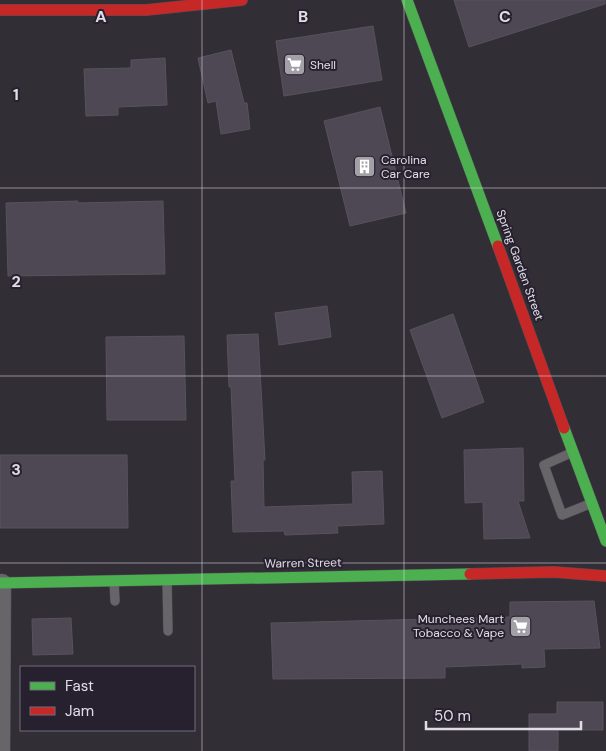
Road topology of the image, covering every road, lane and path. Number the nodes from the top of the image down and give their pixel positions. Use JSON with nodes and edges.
{"nodes":[{"id":1,"x":242,"y":0,"type":"edge"},
{"id":2,"x":407,"y":0,"type":"edge"},
{"id":3,"x":0,"y":10,"type":"edge"},
{"id":4,"x":574,"y":452,"type":"junction"},
{"id":5,"x":592,"y":503,"type":"junction"},
{"id":6,"x":606,"y":541,"type":"edge"},
{"id":7,"x":606,"y":576,"type":"edge"},
{"id":8,"x":167,"y":580,"type":"junction"},
{"id":9,"x":114,"y":581,"type":"junction"},
{"id":10,"x":1,"y":583,"type":"edge"},
{"id":11,"x":115,"y":601,"type":"dead end"},
{"id":12,"x":168,"y":631,"type":"dead end"},
{"id":13,"x":1,"y":751,"type":"edge"}],
"edges":[{"from":1,"to":3,"type":"street"},
{"from":2,"to":4,"type":"street","name":"Spring Garden Street"},
{"from":4,"to":5,"type":"street","name":"Spring Garden Street"},
{"from":4,"to":5,"type":"lane"},
{"from":5,"to":6,"type":"street","name":"Spring Garden Street"},
{"from":7,"to":8,"type":"street","name":"Warren Street"},
{"from":8,"to":9,"type":"street","name":"Warren Street"},
{"from":8,"to":12,"type":"lane"},
{"from":9,"to":10,"type":"street","name":"Warren Street"},
{"from":9,"to":11,"type":"lane"},
{"from":10,"to":13,"type":"street"}]}
